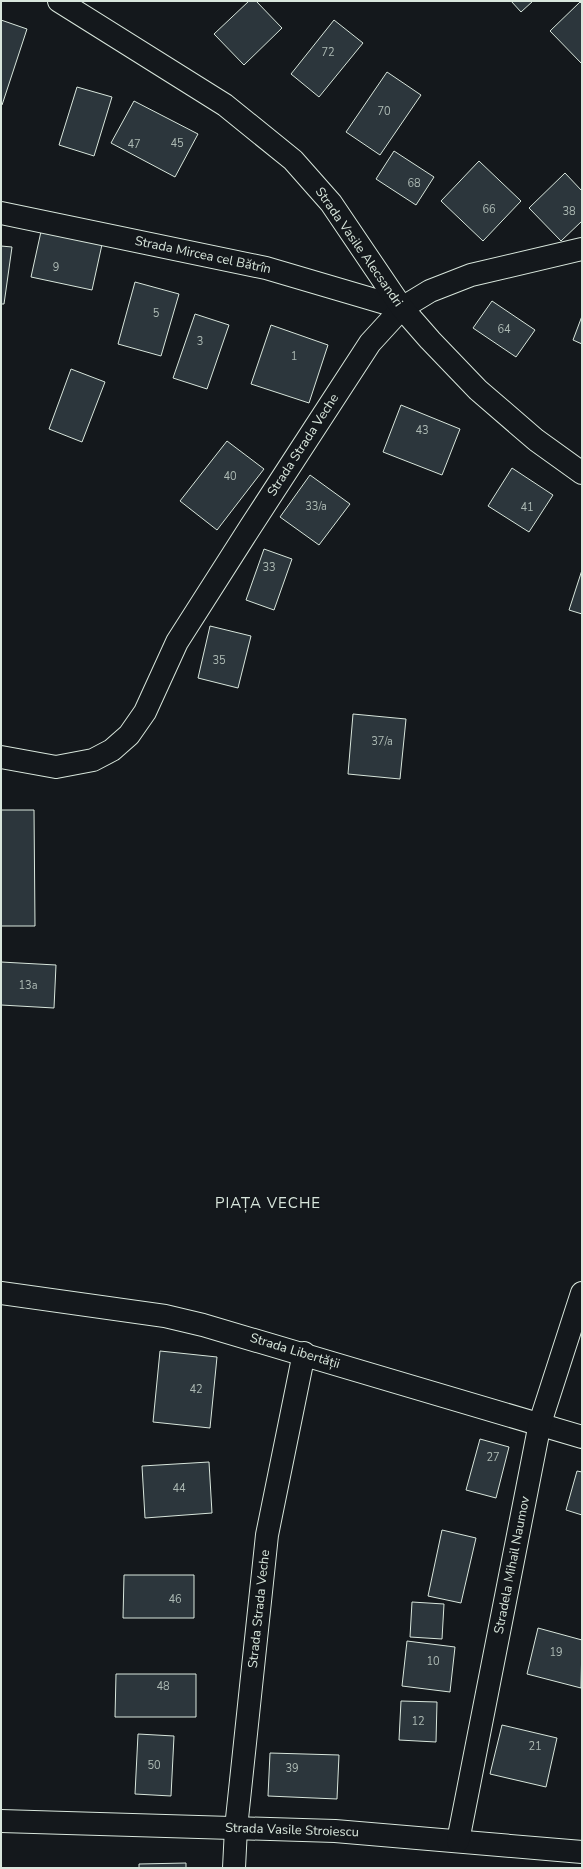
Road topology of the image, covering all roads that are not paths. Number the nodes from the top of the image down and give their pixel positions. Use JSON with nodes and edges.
{"nodes":[{"id":1,"x":59,"y":1,"type":"edge"},
{"id":2,"x":1,"y":213,"type":"edge"},
{"id":3,"x":582,"y":249,"type":"edge"},
{"id":4,"x":402,"y":308,"type":"junction"},
{"id":5,"x":582,"y":473,"type":"edge"},
{"id":6,"x":1,"y":757,"type":"edge"},
{"id":7,"x":1,"y":1293,"type":"edge"},
{"id":8,"x":582,"y":1293,"type":"edge"},
{"id":9,"x":304,"y":1353,"type":"junction"},
{"id":10,"x":540,"y":1424,"type":"junction"},
{"id":11,"x":582,"y":1437,"type":"edge"},
{"id":12,"x":1,"y":1821,"type":"edge"},
{"id":13,"x":236,"y":1828,"type":"junction"},
{"id":14,"x":458,"y":1841,"type":"junction"},
{"id":15,"x":582,"y":1852,"type":"edge"},
{"id":16,"x":234,"y":1868,"type":"edge"}],
"edges":[{"from":1,"to":4,"type":"street","name":"Strada Vasile Alecsandri"},
{"from":2,"to":4,"type":"street","name":"Strada Mircea cel Bătrîn"},
{"from":3,"to":4,"type":"street","name":"Strada Strada Veche"},
{"from":4,"to":5,"type":"street","name":"Strada Vasile Alecsandri"},
{"from":4,"to":6,"type":"street","name":"Strada Strada Veche"},
{"from":7,"to":9,"type":"street","name":"Strada Libertății"},
{"from":8,"to":10,"type":"street","name":"Stradela Mihail Naumov"},
{"from":9,"to":10,"type":"street","name":"Strada Libertății"},
{"from":9,"to":13,"type":"street","name":"Strada Strada Veche"},
{"from":10,"to":11,"type":"street","name":"Strada Libertății"},
{"from":10,"to":14,"type":"street","name":"Stradela Mihail Naumov"},
{"from":12,"to":13,"type":"street","name":"Strada Vasile Stroiescu"},
{"from":13,"to":14,"type":"street","name":"Strada Vasile Stroiescu"},
{"from":13,"to":16,"type":"street","name":"Strada Strada Veche"},
{"from":14,"to":15,"type":"street","name":"Strada Vasile Stroiescu"}]}
